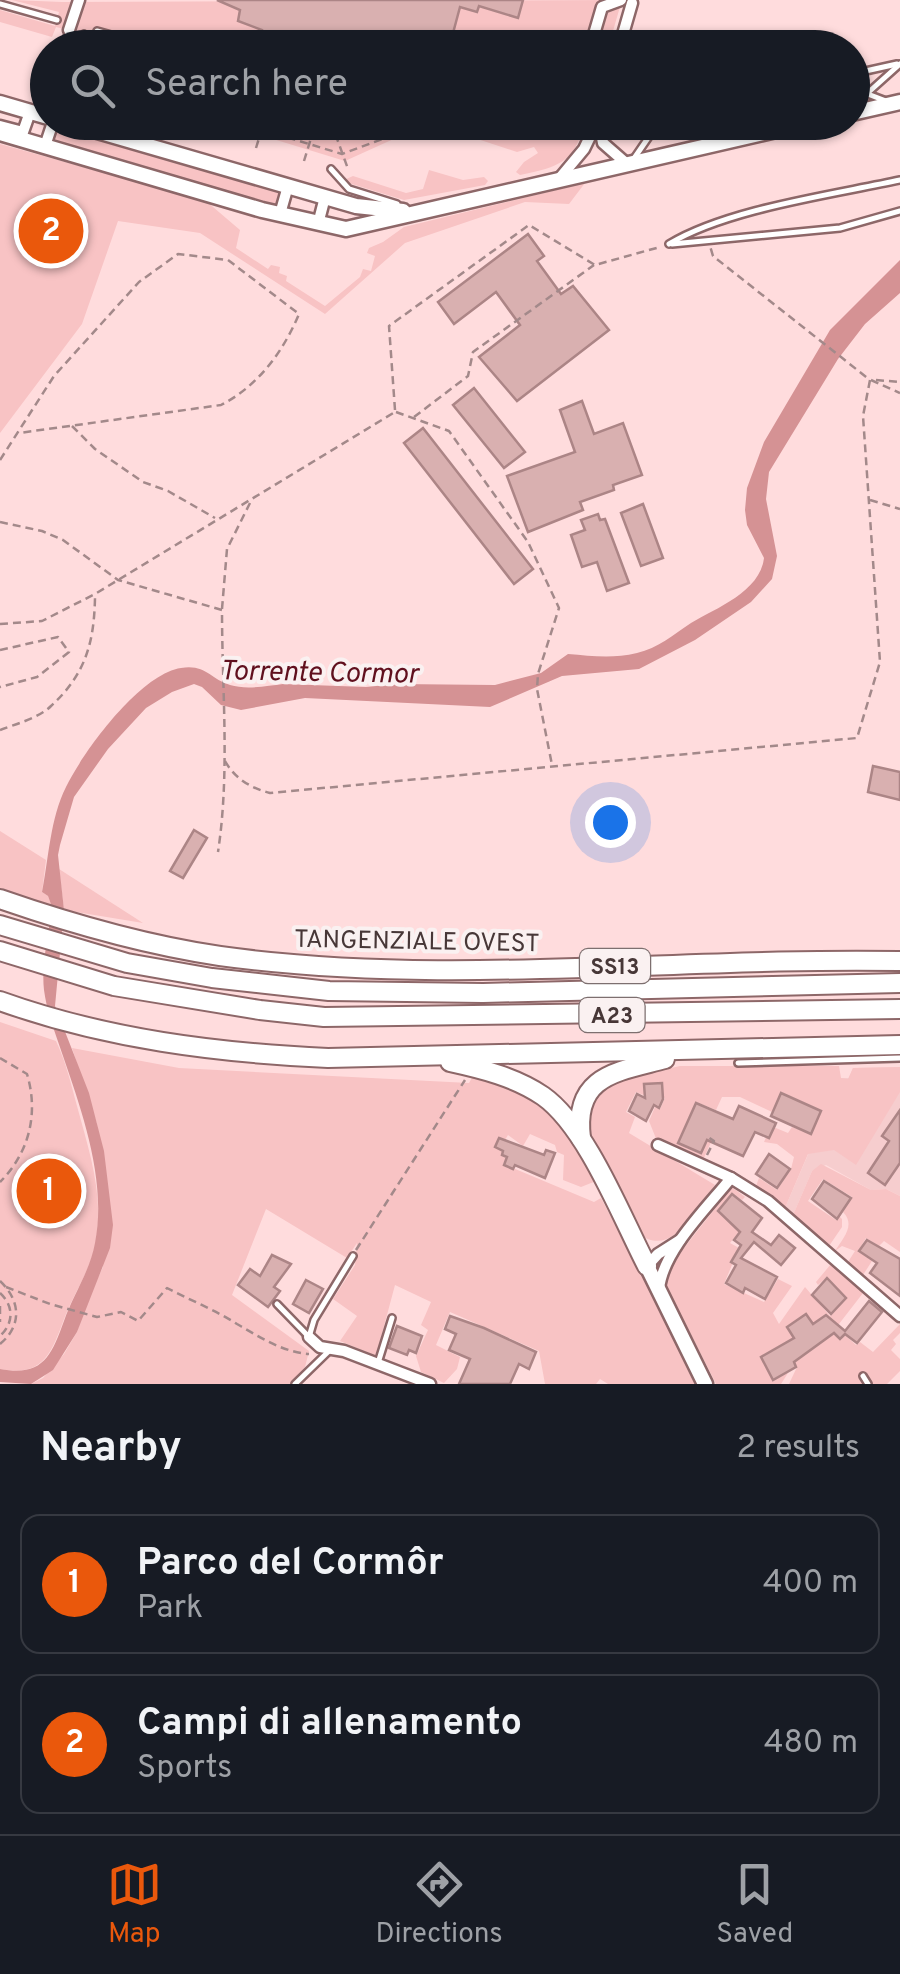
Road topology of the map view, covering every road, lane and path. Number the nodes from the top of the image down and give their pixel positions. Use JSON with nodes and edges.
{"nodes":[{"id":1,"x":79,"y":0,"type":"edge"},
{"id":2,"x":627,"y":2,"type":"edge"},
{"id":3,"x":0,"y":4,"type":"edge"},
{"id":4,"x":57,"y":20,"type":"dead end"},
{"id":5,"x":69,"y":30,"type":"edge"},
{"id":6,"x":595,"y":30,"type":"edge"},
{"id":7,"x":622,"y":30,"type":"edge"},
{"id":8,"x":900,"y":64,"type":"edge"},
{"id":9,"x":870,"y":70,"type":"edge"},
{"id":10,"x":870,"y":90,"type":"edge"},
{"id":11,"x":870,"y":94,"type":"edge"},
{"id":12,"x":0,"y":103,"type":"edge"},
{"id":13,"x":897,"y":103,"type":"edge"},
{"id":14,"x":870,"y":107,"type":"edge"},
{"id":15,"x":30,"y":111,"type":"edge"},
{"id":16,"x":0,"y":126,"type":"edge"},
{"id":17,"x":30,"y":126,"type":"edge"},
{"id":18,"x":0,"y":134,"type":"edge"},
{"id":19,"x":45,"y":140,"type":"edge"},
{"id":20,"x":128,"y":140,"type":"edge"},
{"id":21,"x":258,"y":140,"type":"edge"},
{"id":22,"x":296,"y":140,"type":"edge"},
{"id":23,"x":311,"y":140,"type":"edge"},
{"id":24,"x":337,"y":140,"type":"edge"},
{"id":25,"x":378,"y":140,"type":"edge"},
{"id":26,"x":589,"y":140,"type":"edge"},
{"id":27,"x":603,"y":140,"type":"edge"},
{"id":28,"x":646,"y":140,"type":"edge"},
{"id":29,"x":725,"y":140,"type":"edge"},
{"id":30,"x":310,"y":144,"type":"junction"},
{"id":31,"x":45,"y":146,"type":"junction"},
{"id":32,"x":256,"y":148,"type":"dead end"},
{"id":33,"x":342,"y":154,"type":"junction"},
{"id":34,"x":304,"y":161,"type":"dead end"},
{"id":35,"x":629,"y":164,"type":"junction"},
{"id":36,"x":330,"y":169,"type":"dead end"},
{"id":37,"x":348,"y":170,"type":"dead end"},
{"id":38,"x":559,"y":179,"type":"junction"},
{"id":39,"x":900,"y":180,"type":"edge"},
{"id":40,"x":288,"y":186,"type":"junction"},
{"id":41,"x":325,"y":197,"type":"junction"},
{"id":42,"x":418,"y":211,"type":"junction"},
{"id":43,"x":900,"y":211,"type":"edge"},
{"id":44,"x":280,"y":214,"type":"junction"},
{"id":45,"x":318,"y":224,"type":"junction"},
{"id":46,"x":707,"y":238,"type":"junction"},
{"id":47,"x":669,"y":244,"type":"junction"},
{"id":48,"x":595,"y":265,"type":"junction"},
{"id":49,"x":870,"y":380,"type":"junction"},
{"id":50,"x":900,"y":382,"type":"edge"},
{"id":51,"x":900,"y":393,"type":"edge"},
{"id":52,"x":395,"y":412,"type":"junction"},
{"id":53,"x":413,"y":418,"type":"junction"},
{"id":54,"x":71,"y":425,"type":"junction"},
{"id":55,"x":18,"y":432,"type":"junction"},
{"id":56,"x":0,"y":460,"type":"edge"},
{"id":57,"x":252,"y":498,"type":"junction"},
{"id":58,"x":869,"y":500,"type":"junction"},
{"id":59,"x":900,"y":509,"type":"edge"},
{"id":60,"x":218,"y":520,"type":"junction"},
{"id":61,"x":0,"y":522,"type":"edge"},
{"id":62,"x":118,"y":580,"type":"junction"},
{"id":63,"x":95,"y":594,"type":"junction"},
{"id":64,"x":222,"y":610,"type":"junction"},
{"id":65,"x":0,"y":624,"type":"edge"},
{"id":66,"x":0,"y":650,"type":"edge"},
{"id":67,"x":0,"y":686,"type":"edge"},
{"id":68,"x":0,"y":730,"type":"edge"},
{"id":69,"x":226,"y":761,"type":"junction"},
{"id":70,"x":553,"y":767,"type":"junction"},
{"id":71,"x":218,"y":852,"type":"dead end"},
{"id":72,"x":0,"y":900,"type":"edge"},
{"id":73,"x":0,"y":925,"type":"edge"},
{"id":74,"x":0,"y":952,"type":"edge"},
{"id":75,"x":900,"y":961,"type":"edge"},
{"id":76,"x":900,"y":983,"type":"edge"},
{"id":77,"x":0,"y":1001,"type":"edge"},
{"id":78,"x":900,"y":1008,"type":"edge"},
{"id":79,"x":900,"y":1046,"type":"edge"},
{"id":80,"x":696,"y":1051,"type":"junction"},
{"id":81,"x":425,"y":1055,"type":"junction"},
{"id":82,"x":0,"y":1058,"type":"edge"},
{"id":83,"x":900,"y":1058,"type":"edge"},
{"id":84,"x":738,"y":1063,"type":"dead end"},
{"id":85,"x":469,"y":1066,"type":"junction"},
{"id":86,"x":708,"y":1136,"type":"dead end"},
{"id":87,"x":581,"y":1138,"type":"junction"},
{"id":88,"x":658,"y":1145,"type":"dead end"},
{"id":89,"x":702,"y":1165,"type":"junction"},
{"id":90,"x":731,"y":1178,"type":"junction"},
{"id":91,"x":0,"y":1182,"type":"edge"},
{"id":92,"x":632,"y":1237,"type":"junction"},
{"id":93,"x":681,"y":1240,"type":"junction"},
{"id":94,"x":667,"y":1248,"type":"junction"},
{"id":95,"x":353,"y":1256,"type":"joint"},
{"id":96,"x":656,"y":1267,"type":"junction"},
{"id":97,"x":0,"y":1281,"type":"edge"},
{"id":98,"x":6,"y":1286,"type":"junction"},
{"id":99,"x":0,"y":1292,"type":"edge"},
{"id":100,"x":277,"y":1304,"type":"dead end"},
{"id":101,"x":0,"y":1306,"type":"edge"},
{"id":102,"x":898,"y":1310,"type":"edge"},
{"id":103,"x":392,"y":1318,"type":"dead end"},
{"id":104,"x":0,"y":1322,"type":"edge"},
{"id":105,"x":0,"y":1336,"type":"edge"},
{"id":106,"x":308,"y":1337,"type":"junction"},
{"id":107,"x":0,"y":1344,"type":"edge"},
{"id":108,"x":332,"y":1348,"type":"junction"},
{"id":109,"x":378,"y":1363,"type":"junction"},
{"id":110,"x":863,"y":1376,"type":"dead end"},
{"id":111,"x":295,"y":1384,"type":"edge"},
{"id":112,"x":430,"y":1384,"type":"edge"},
{"id":113,"x":705,"y":1384,"type":"edge"},
{"id":114,"x":868,"y":1384,"type":"edge"}],
"edges":[{"from":1,"to":5,"type":"street"},
{"from":2,"to":6,"type":"street"},
{"from":2,"to":7,"type":"street"},
{"from":3,"to":4,"type":"lane"},
{"from":8,"to":9,"type":"lane"},
{"from":8,"to":10,"type":"lane"},
{"from":11,"to":13,"type":"lane"},
{"from":12,"to":15,"type":"street"},
{"from":13,"to":14,"type":"street"},
{"from":16,"to":17,"type":"street"},
{"from":18,"to":31,"type":"street"},
{"from":19,"to":31,"type":"street"},
{"from":20,"to":40,"type":"street"},
{"from":21,"to":32,"type":"path"},
{"from":22,"to":30,"type":"path"},
{"from":23,"to":30,"type":"path"},
{"from":24,"to":33,"type":"path"},
{"from":25,"to":33,"type":"path"},
{"from":26,"to":38,"type":"street"},
{"from":27,"to":35,"type":"street"},
{"from":28,"to":35,"type":"lane"},
{"from":29,"to":35,"type":"street"},
{"from":30,"to":33,"type":"path"},
{"from":30,"to":34,"type":"path"},
{"from":31,"to":44,"type":"street"},
{"from":33,"to":37,"type":"path"},
{"from":35,"to":38,"type":"street"},
{"from":36,"to":42,"type":"lane"},
{"from":38,"to":42,"type":"street"},
{"from":39,"to":47,"type":"lane"},
{"from":40,"to":41,"type":"street"},
{"from":40,"to":44,"type":"street"},
{"from":41,"to":42,"type":"street"},
{"from":41,"to":45,"type":"street"},
{"from":42,"to":45,"type":"street"},
{"from":43,"to":46,"type":"lane"},
{"from":44,"to":45,"type":"street"},
{"from":46,"to":47,"type":"lane"},
{"from":46,"to":49,"type":"path"},
{"from":47,"to":48,"type":"path"},
{"from":48,"to":52,"type":"path"},
{"from":48,"to":53,"type":"path"},
{"from":49,"to":50,"type":"path"},
{"from":49,"to":51,"type":"path"},
{"from":49,"to":58,"type":"path"},
{"from":52,"to":53,"type":"path"},
{"from":52,"to":57,"type":"path"},
{"from":53,"to":70,"type":"path"},
{"from":54,"to":55,"type":"path"},
{"from":54,"to":55,"type":"path"},
{"from":54,"to":60,"type":"path"},
{"from":55,"to":56,"type":"path"},
{"from":57,"to":60,"type":"path"},
{"from":57,"to":64,"type":"path"},
{"from":58,"to":59,"type":"path"},
{"from":58,"to":70,"type":"path"},
{"from":60,"to":62,"type":"path"},
{"from":61,"to":62,"type":"path"},
{"from":62,"to":63,"type":"path"},
{"from":62,"to":64,"type":"path"},
{"from":63,"to":65,"type":"path"},
{"from":63,"to":68,"type":"path"},
{"from":64,"to":69,"type":"path"},
{"from":66,"to":67,"type":"path"},
{"from":69,"to":70,"type":"path"},
{"from":69,"to":71,"type":"path"},
{"from":72,"to":75,"type":"highway","name":"TANGENZIALE OVEST","number":"SS13"},
{"from":73,"to":76,"type":"highway","number":"A23"},
{"from":74,"to":78,"type":"highway","number":"A23"},
{"from":77,"to":81,"type":"highway"},
{"from":79,"to":80,"type":"highway"},
{"from":80,"to":81,"type":"highway"},
{"from":80,"to":87,"type":"highway"},
{"from":81,"to":85,"type":"highway"},
{"from":82,"to":91,"type":"path"},
{"from":83,"to":84,"type":"lane"},
{"from":85,"to":87,"type":"highway"},
{"from":85,"to":95,"type":"path"},
{"from":86,"to":89,"type":"path"},
{"from":87,"to":92,"type":"highway"},
{"from":88,"to":89,"type":"street"},
{"from":89,"to":90,"type":"street"},
{"from":90,"to":93,"type":"street"},
{"from":90,"to":102,"type":"street"},
{"from":92,"to":94,"type":"street"},
{"from":92,"to":96,"type":"highway"},
{"from":93,"to":94,"type":"street"},
{"from":93,"to":96,"type":"street"},
{"from":94,"to":96,"type":"street"},
{"from":95,"to":106,"type":"lane"},
{"from":96,"to":113,"type":"street"},
{"from":97,"to":98,"type":"path"},
{"from":98,"to":107,"type":"path"},
{"from":98,"to":108,"type":"path"},
{"from":99,"to":105,"type":"path"},
{"from":100,"to":106,"type":"lane"},
{"from":101,"to":104,"type":"path"},
{"from":103,"to":109,"type":"lane"},
{"from":106,"to":108,"type":"street"},
{"from":108,"to":109,"type":"street"},
{"from":108,"to":111,"type":"lane"},
{"from":109,"to":112,"type":"street"},
{"from":110,"to":114,"type":"lane"}]}
